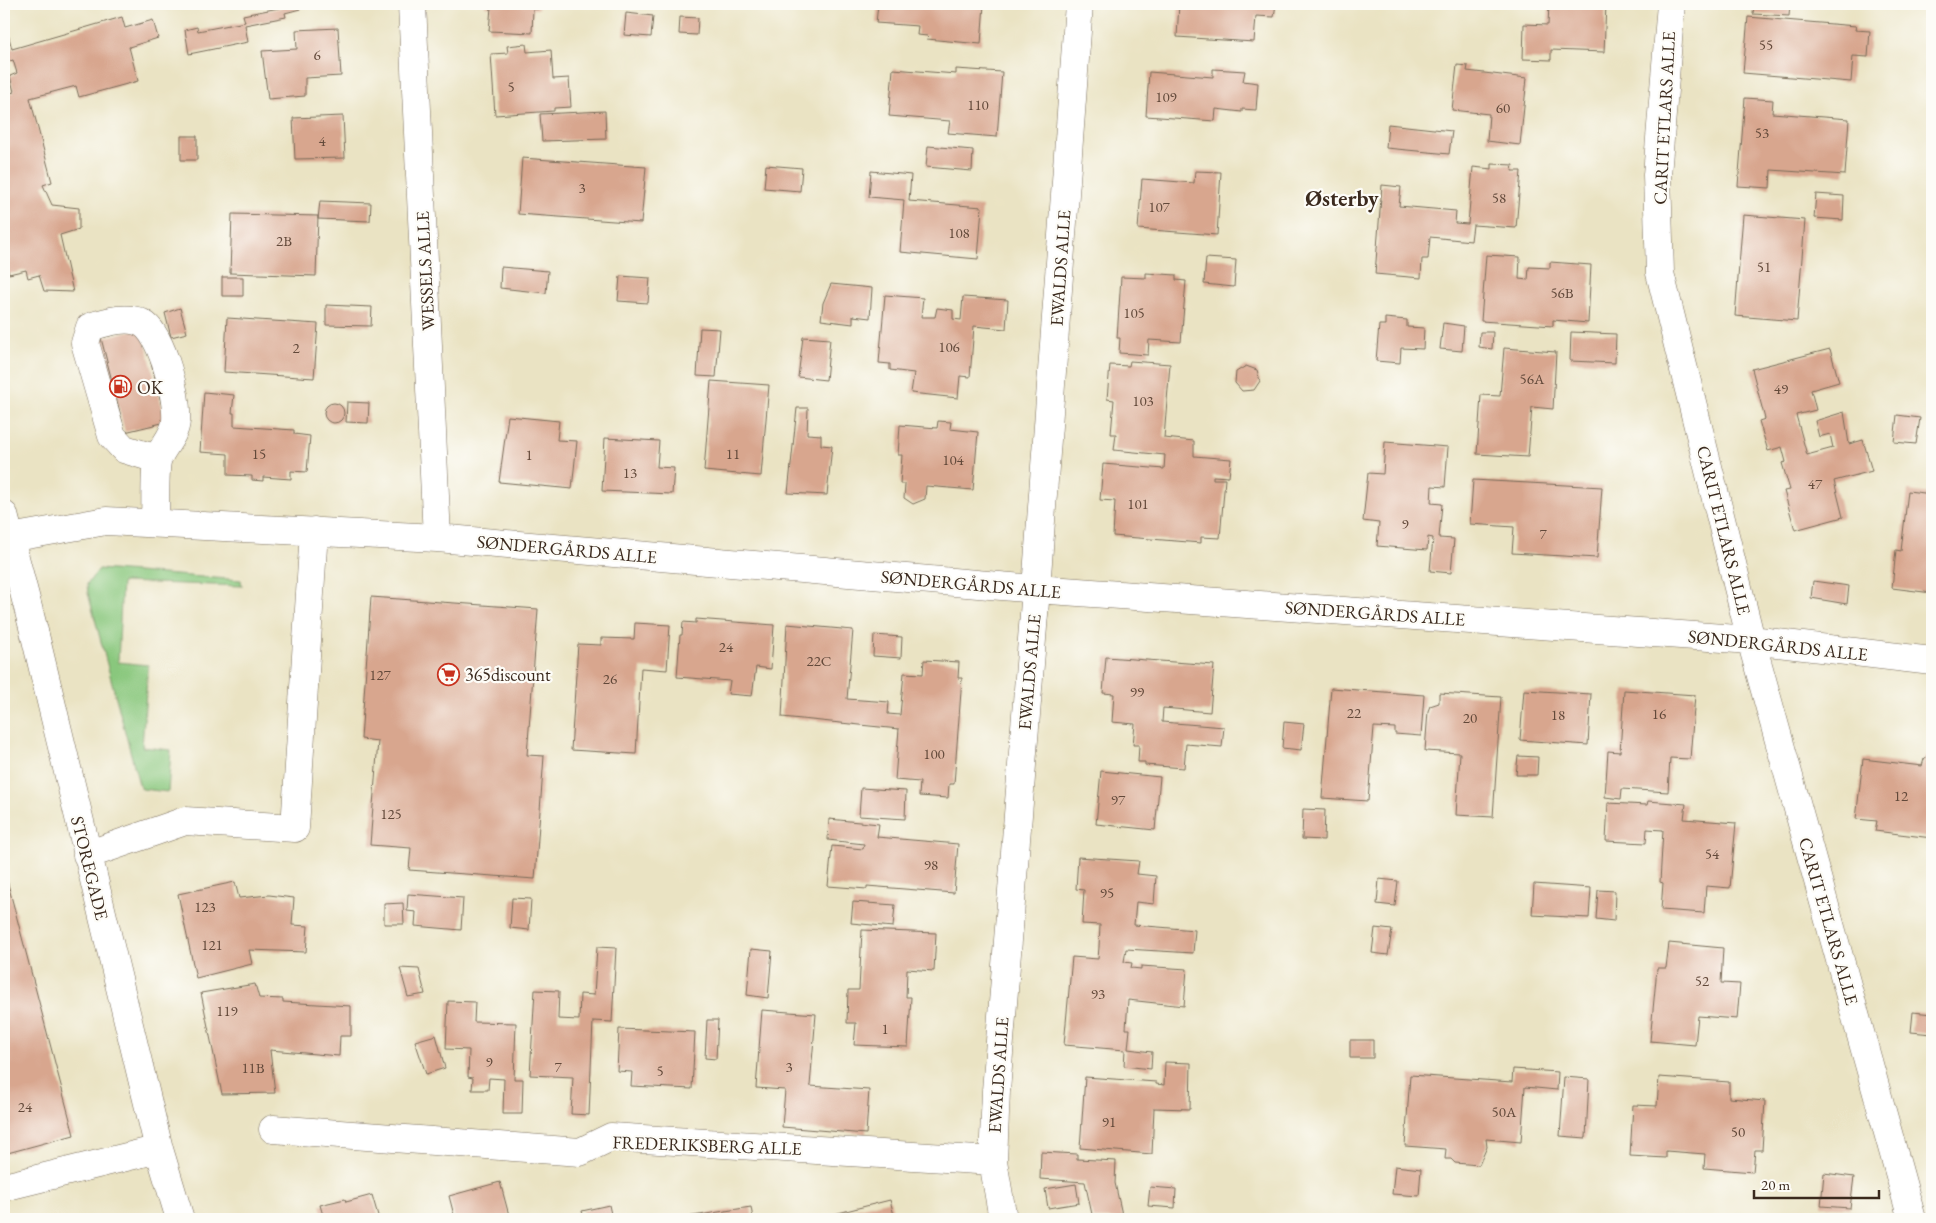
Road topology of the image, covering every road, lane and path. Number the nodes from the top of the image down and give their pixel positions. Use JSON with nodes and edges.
{"nodes":[{"id":1,"x":412,"y":4,"type":"edge"},
{"id":2,"x":1079,"y":4,"type":"edge"},
{"id":3,"x":1671,"y":4,"type":"edge"},
{"id":4,"x":157,"y":459,"type":"junction"},
{"id":5,"x":155,"y":523,"type":"junction"},
{"id":6,"x":7,"y":526,"type":"edge"},
{"id":7,"x":314,"y":531,"type":"junction"},
{"id":8,"x":437,"y":538,"type":"junction"},
{"id":9,"x":1036,"y":590,"type":"junction"},
{"id":10,"x":1751,"y":640,"type":"junction"},
{"id":11,"x":1932,"y":661,"type":"edge"},
{"id":12,"x":87,"y":855,"type":"junction"},
{"id":13,"x":273,"y":1129,"type":"dead end"},
{"id":14,"x":159,"y":1149,"type":"junction"},
{"id":15,"x":993,"y":1161,"type":"junction"},
{"id":16,"x":4,"y":1187,"type":"edge"},
{"id":17,"x":180,"y":1219,"type":"edge"},
{"id":18,"x":1003,"y":1219,"type":"edge"},
{"id":19,"x":1912,"y":1219,"type":"edge"}],
"edges":[{"from":1,"to":8,"type":"street","name":"WESSELS ALLE"},
{"from":2,"to":9,"type":"street","name":"EWALDS ALLE"},
{"from":3,"to":10,"type":"street","name":"CARIT ETLARS ALLE"},
{"from":4,"to":4,"type":"street"},
{"from":4,"to":5,"type":"street"},
{"from":5,"to":6,"type":"street","name":"SØNDERGÅRDS ALLE"},
{"from":5,"to":7,"type":"street","name":"SØNDERGÅRDS ALLE"},
{"from":6,"to":12,"type":"street","name":"STOREGADE"},
{"from":7,"to":8,"type":"street","name":"SØNDERGÅRDS ALLE"},
{"from":7,"to":12,"type":"street"},
{"from":8,"to":9,"type":"street","name":"SØNDERGÅRDS ALLE"},
{"from":9,"to":10,"type":"street","name":"SØNDERGÅRDS ALLE"},
{"from":9,"to":15,"type":"street","name":"EWALDS ALLE"},
{"from":10,"to":11,"type":"street","name":"SØNDERGÅRDS ALLE"},
{"from":10,"to":19,"type":"street","name":"CARIT ETLARS ALLE"},
{"from":12,"to":14,"type":"street","name":"STOREGADE"},
{"from":13,"to":15,"type":"street","name":"FREDERIKSBERG ALLE"},
{"from":14,"to":16,"type":"street"},
{"from":14,"to":17,"type":"street","name":"STOREGADE"},
{"from":15,"to":18,"type":"street","name":"EWALDS ALLE"}]}
